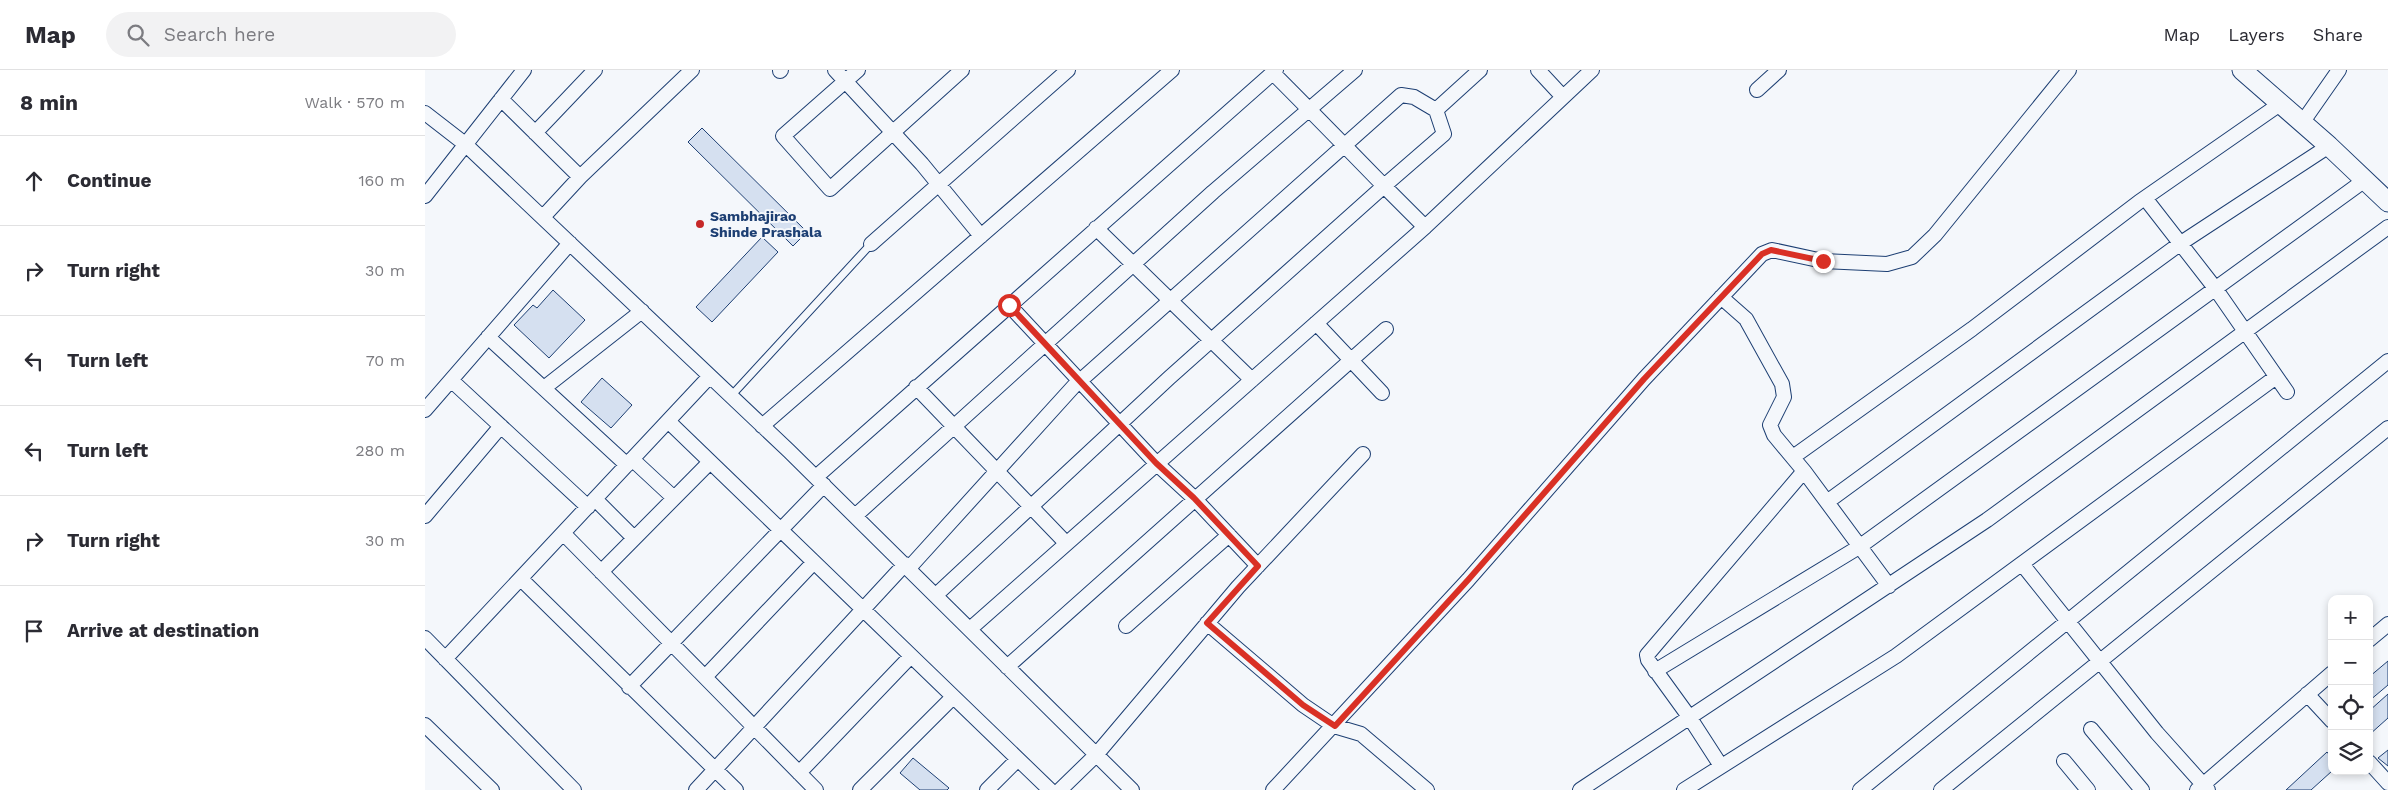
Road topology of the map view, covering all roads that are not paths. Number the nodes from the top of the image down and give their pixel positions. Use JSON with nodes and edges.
{"nodes":[{"id":1,"x":524,"y":70,"type":"edge"},
{"id":2,"x":595,"y":70,"type":"edge"},
{"id":3,"x":692,"y":70,"type":"edge"},
{"id":4,"x":835,"y":70,"type":"edge"},
{"id":5,"x":858,"y":70,"type":"edge"},
{"id":6,"x":962,"y":70,"type":"edge"},
{"id":7,"x":1068,"y":70,"type":"edge"},
{"id":8,"x":1172,"y":70,"type":"edge"},
{"id":9,"x":1355,"y":70,"type":"edge"},
{"id":10,"x":1480,"y":70,"type":"edge"},
{"id":11,"x":1538,"y":70,"type":"edge"},
{"id":12,"x":1592,"y":70,"type":"edge"},
{"id":13,"x":1779,"y":70,"type":"edge"},
{"id":14,"x":2069,"y":70,"type":"edge"},
{"id":15,"x":2241,"y":70,"type":"edge"},
{"id":16,"x":2339,"y":70,"type":"edge"},
{"id":17,"x":1274,"y":71,"type":"edge"},
{"id":18,"x":845,"y":81,"type":"junction"},
{"id":19,"x":1757,"y":90,"type":"dead end"},
{"id":20,"x":1563,"y":97,"type":"junction"},
{"id":21,"x":501,"y":99,"type":"junction"},
{"id":22,"x":2280,"y":104,"type":"junction"},
{"id":23,"x":1309,"y":110,"type":"junction"},
{"id":24,"x":1436,"y":110,"type":"junction"},
{"id":25,"x":425,"y":112,"type":"edge"},
{"id":26,"x":2302,"y":123,"type":"junction"},
{"id":27,"x":893,"y":132,"type":"junction"},
{"id":28,"x":535,"y":133,"type":"junction"},
{"id":29,"x":465,"y":144,"type":"junction"},
{"id":30,"x":1344,"y":145,"type":"junction"},
{"id":31,"x":2329,"y":146,"type":"junction"},
{"id":32,"x":580,"y":178,"type":"junction"},
{"id":33,"x":2365,"y":180,"type":"junction"},
{"id":34,"x":939,"y":184,"type":"junction"},
{"id":35,"x":1383,"y":186,"type":"junction"},
{"id":36,"x":425,"y":195,"type":"edge"},
{"id":37,"x":2145,"y":198,"type":"junction"},
{"id":38,"x":2388,"y":202,"type":"edge"},
{"id":39,"x":543,"y":217,"type":"junction"},
{"id":40,"x":1425,"y":227,"type":"junction"},
{"id":41,"x":2388,"y":227,"type":"edge"},
{"id":42,"x":1096,"y":228,"type":"junction"},
{"id":43,"x":981,"y":236,"type":"junction"},
{"id":44,"x":570,"y":243,"type":"junction"},
{"id":45,"x":2181,"y":243,"type":"junction"},
{"id":46,"x":871,"y":244,"type":"joint"},
{"id":47,"x":1133,"y":264,"type":"junction"},
{"id":48,"x":2215,"y":288,"type":"junction"},
{"id":49,"x":1721,"y":298,"type":"junction"},
{"id":50,"x":1170,"y":300,"type":"junction"},
{"id":51,"x":1009,"y":305,"type":"junction"},
{"id":52,"x":642,"y":311,"type":"junction"},
{"id":53,"x":1317,"y":323,"type":"junction"},
{"id":54,"x":1386,"y":329,"type":"dead end"},
{"id":55,"x":2244,"y":332,"type":"junction"},
{"id":56,"x":488,"y":337,"type":"junction"},
{"id":57,"x":1211,"y":340,"type":"junction"},
{"id":58,"x":1046,"y":343,"type":"junction"},
{"id":59,"x":1351,"y":359,"type":"junction"},
{"id":60,"x":2388,"y":362,"type":"edge"},
{"id":61,"x":710,"y":376,"type":"junction"},
{"id":62,"x":2276,"y":377,"type":"junction"},
{"id":63,"x":451,"y":380,"type":"junction"},
{"id":64,"x":1081,"y":380,"type":"junction"},
{"id":65,"x":1252,"y":380,"type":"junction"},
{"id":66,"x":915,"y":387,"type":"junction"},
{"id":67,"x":543,"y":388,"type":"junction"},
{"id":68,"x":2287,"y":392,"type":"dead end"},
{"id":69,"x":1382,"y":393,"type":"dead end"},
{"id":70,"x":731,"y":396,"type":"junction"},
{"id":71,"x":425,"y":410,"type":"edge"},
{"id":72,"x":668,"y":421,"type":"junction"},
{"id":73,"x":1120,"y":424,"type":"junction"},
{"id":74,"x":501,"y":426,"type":"junction"},
{"id":75,"x":762,"y":426,"type":"junction"},
{"id":76,"x":953,"y":427,"type":"junction"},
{"id":77,"x":2388,"y":428,"type":"edge"},
{"id":78,"x":1363,"y":454,"type":"dead end"},
{"id":79,"x":1793,"y":457,"type":"junction"},
{"id":80,"x":630,"y":462,"type":"junction"},
{"id":81,"x":710,"y":462,"type":"junction"},
{"id":82,"x":1156,"y":463,"type":"junction"},
{"id":83,"x":1804,"y":471,"type":"junction"},
{"id":84,"x":995,"y":472,"type":"junction"},
{"id":85,"x":820,"y":481,"type":"junction"},
{"id":86,"x":674,"y":498,"type":"junction"},
{"id":87,"x":1194,"y":498,"type":"junction"},
{"id":88,"x":1827,"y":502,"type":"junction"},
{"id":89,"x":592,"y":503,"type":"junction"},
{"id":90,"x":1030,"y":508,"type":"junction"},
{"id":91,"x":425,"y":516,"type":"edge"},
{"id":92,"x":855,"y":516,"type":"junction"},
{"id":93,"x":781,"y":530,"type":"junction"},
{"id":94,"x":563,"y":533,"type":"junction"},
{"id":95,"x":1229,"y":535,"type":"junction"},
{"id":96,"x":634,"y":538,"type":"junction"},
{"id":97,"x":1065,"y":544,"type":"junction"},
{"id":98,"x":1859,"y":547,"type":"junction"},
{"id":99,"x":814,"y":562,"type":"junction"},
{"id":100,"x":2022,"y":564,"type":"junction"},
{"id":101,"x":907,"y":566,"type":"junction"},
{"id":102,"x":1258,"y":566,"type":"junction"},
{"id":103,"x":601,"y":572,"type":"junction"},
{"id":104,"x":521,"y":579,"type":"junction"},
{"id":105,"x":1889,"y":586,"type":"junction"},
{"id":106,"x":936,"y":595,"type":"junction"},
{"id":107,"x":863,"y":609,"type":"junction"},
{"id":108,"x":2068,"y":621,"type":"junction"},
{"id":109,"x":1207,"y":623,"type":"junction"},
{"id":110,"x":2388,"y":624,"type":"edge"},
{"id":111,"x":1126,"y":626,"type":"dead end"},
{"id":112,"x":970,"y":629,"type":"junction"},
{"id":113,"x":2373,"y":637,"type":"edge"},
{"id":114,"x":425,"y":638,"type":"edge"},
{"id":115,"x":671,"y":643,"type":"junction"},
{"id":116,"x":911,"y":656,"type":"junction"},
{"id":117,"x":445,"y":659,"type":"junction"},
{"id":118,"x":2101,"y":663,"type":"junction"},
{"id":119,"x":1007,"y":667,"type":"junction"},
{"id":120,"x":1655,"y":672,"type":"junction"},
{"id":121,"x":2328,"y":676,"type":"edge"},
{"id":122,"x":705,"y":677,"type":"junction"},
{"id":123,"x":629,"y":686,"type":"junction"},
{"id":124,"x":2307,"y":694,"type":"junction"},
{"id":125,"x":953,"y":697,"type":"junction"},
{"id":126,"x":2328,"y":717,"type":"edge"},
{"id":127,"x":1690,"y":718,"type":"junction"},
{"id":128,"x":425,"y":725,"type":"edge"},
{"id":129,"x":1335,"y":726,"type":"junction"},
{"id":130,"x":754,"y":727,"type":"junction"},
{"id":131,"x":2091,"y":729,"type":"dead end"},
{"id":132,"x":1095,"y":755,"type":"junction"},
{"id":133,"x":1017,"y":760,"type":"junction"},
{"id":134,"x":2064,"y":761,"type":"dead end"},
{"id":135,"x":1721,"y":766,"type":"junction"},
{"id":136,"x":2373,"y":766,"type":"edge"},
{"id":137,"x":715,"y":769,"type":"junction"},
{"id":138,"x":799,"y":772,"type":"junction"},
{"id":139,"x":2388,"y":783,"type":"edge"},
{"id":140,"x":2203,"y":788,"type":"edge"},
{"id":141,"x":492,"y":790,"type":"edge"},
{"id":142,"x":574,"y":790,"type":"edge"},
{"id":143,"x":696,"y":790,"type":"edge"},
{"id":144,"x":736,"y":790,"type":"edge"},
{"id":145,"x":816,"y":790,"type":"edge"},
{"id":146,"x":860,"y":790,"type":"edge"},
{"id":147,"x":987,"y":790,"type":"edge"},
{"id":148,"x":1050,"y":790,"type":"edge"},
{"id":149,"x":1061,"y":790,"type":"edge"},
{"id":150,"x":1132,"y":790,"type":"edge"},
{"id":151,"x":1273,"y":790,"type":"edge"},
{"id":152,"x":1427,"y":790,"type":"edge"},
{"id":153,"x":1579,"y":790,"type":"edge"},
{"id":154,"x":1683,"y":790,"type":"edge"},
{"id":155,"x":1860,"y":790,"type":"edge"},
{"id":156,"x":1941,"y":790,"type":"edge"},
{"id":157,"x":2088,"y":790,"type":"edge"},
{"id":158,"x":2142,"y":790,"type":"edge"}],
"edges":[{"from":1,"to":21,"type":"street"},
{"from":2,"to":28,"type":"street"},
{"from":3,"to":32,"type":"street"},
{"from":4,"to":18,"type":"street"},
{"from":5,"to":18,"type":"street"},
{"from":6,"to":27,"type":"street"},
{"from":7,"to":34,"type":"street"},
{"from":8,"to":43,"type":"street"},
{"from":9,"to":23,"type":"street"},
{"from":10,"to":24,"type":"street"},
{"from":11,"to":20,"type":"street"},
{"from":12,"to":20,"type":"street"},
{"from":13,"to":19,"type":"street"},
{"from":14,"to":49,"type":"street"},
{"from":15,"to":22,"type":"main road"},
{"from":16,"to":26,"type":"street"},
{"from":17,"to":23,"type":"street"},
{"from":17,"to":42,"type":"street"},
{"from":18,"to":27,"type":"street"},
{"from":18,"to":27,"type":"street"},
{"from":20,"to":40,"type":"street"},
{"from":21,"to":28,"type":"street"},
{"from":21,"to":29,"type":"street"},
{"from":22,"to":26,"type":"main road"},
{"from":22,"to":37,"type":"street"},
{"from":23,"to":30,"type":"street"},
{"from":23,"to":47,"type":"street"},
{"from":24,"to":30,"type":"street"},
{"from":24,"to":35,"type":"street"},
{"from":25,"to":29,"type":"street"},
{"from":26,"to":31,"type":"main road"},
{"from":27,"to":34,"type":"street"},
{"from":28,"to":32,"type":"street"},
{"from":29,"to":36,"type":"street"},
{"from":29,"to":39,"type":"street"},
{"from":30,"to":35,"type":"street"},
{"from":30,"to":50,"type":"street"},
{"from":31,"to":33,"type":"main road"},
{"from":31,"to":45,"type":"street"},
{"from":32,"to":39,"type":"street"},
{"from":33,"to":38,"type":"main road"},
{"from":33,"to":48,"type":"street"},
{"from":34,"to":43,"type":"street"},
{"from":34,"to":46,"type":"street"},
{"from":35,"to":40,"type":"street"},
{"from":35,"to":57,"type":"street"},
{"from":37,"to":45,"type":"street"},
{"from":37,"to":79,"type":"street"},
{"from":39,"to":44,"type":"street"},
{"from":40,"to":53,"type":"street"},
{"from":41,"to":55,"type":"street"},
{"from":42,"to":47,"type":"street"},
{"from":42,"to":51,"type":"street"},
{"from":43,"to":75,"type":"street"},
{"from":44,"to":52,"type":"street"},
{"from":44,"to":56,"type":"street"},
{"from":45,"to":48,"type":"street"},
{"from":45,"to":88,"type":"street"},
{"from":46,"to":70,"type":"lane"},
{"from":47,"to":50,"type":"street"},
{"from":47,"to":58,"type":"street"},
{"from":48,"to":55,"type":"street"},
{"from":48,"to":98,"type":"street"},
{"from":49,"to":79,"type":"street"},
{"from":49,"to":129,"type":"street"},
{"from":50,"to":57,"type":"street"},
{"from":50,"to":64,"type":"street"},
{"from":51,"to":58,"type":"street"},
{"from":51,"to":66,"type":"street"},
{"from":52,"to":61,"type":"street"},
{"from":52,"to":67,"type":"street"},
{"from":53,"to":59,"type":"street"},
{"from":53,"to":65,"type":"street"},
{"from":54,"to":59,"type":"street"},
{"from":55,"to":62,"type":"street"},
{"from":55,"to":105,"type":"street"},
{"from":56,"to":63,"type":"street"},
{"from":56,"to":67,"type":"street"},
{"from":57,"to":65,"type":"street"},
{"from":57,"to":73,"type":"street"},
{"from":58,"to":64,"type":"street"},
{"from":58,"to":76,"type":"street"},
{"from":59,"to":69,"type":"street"},
{"from":59,"to":87,"type":"street"},
{"from":60,"to":108,"type":"street"},
{"from":61,"to":70,"type":"street"},
{"from":61,"to":72,"type":"street"},
{"from":62,"to":68,"type":"street"},
{"from":62,"to":100,"type":"street"},
{"from":63,"to":71,"type":"street"},
{"from":63,"to":74,"type":"street"},
{"from":64,"to":73,"type":"street"},
{"from":64,"to":84,"type":"street"},
{"from":65,"to":82,"type":"street"},
{"from":66,"to":76,"type":"street"},
{"from":66,"to":85,"type":"street"},
{"from":67,"to":80,"type":"street"},
{"from":70,"to":75,"type":"street"},
{"from":72,"to":80,"type":"street"},
{"from":72,"to":81,"type":"street"},
{"from":73,"to":82,"type":"street"},
{"from":73,"to":90,"type":"street"},
{"from":74,"to":89,"type":"street"},
{"from":74,"to":91,"type":"street"},
{"from":75,"to":85,"type":"street"},
{"from":76,"to":84,"type":"street"},
{"from":76,"to":92,"type":"street"},
{"from":77,"to":118,"type":"street"},
{"from":78,"to":102,"type":"street"},
{"from":79,"to":83,"type":"street"},
{"from":80,"to":86,"type":"street"},
{"from":80,"to":89,"type":"street"},
{"from":81,"to":86,"type":"street"},
{"from":81,"to":93,"type":"street"},
{"from":82,"to":87,"type":"street"},
{"from":82,"to":97,"type":"street"},
{"from":83,"to":88,"type":"street"},
{"from":83,"to":120,"type":"street"},
{"from":84,"to":90,"type":"street"},
{"from":84,"to":101,"type":"street"},
{"from":85,"to":92,"type":"street"},
{"from":85,"to":93,"type":"street"},
{"from":86,"to":96,"type":"street"},
{"from":87,"to":95,"type":"street"},
{"from":87,"to":119,"type":"street"},
{"from":88,"to":98,"type":"street"},
{"from":89,"to":94,"type":"street"},
{"from":89,"to":96,"type":"street"},
{"from":90,"to":97,"type":"street"},
{"from":90,"to":106,"type":"street"},
{"from":92,"to":101,"type":"street"},
{"from":93,"to":99,"type":"street"},
{"from":93,"to":115,"type":"street"},
{"from":94,"to":103,"type":"street"},
{"from":94,"to":104,"type":"street"},
{"from":95,"to":102,"type":"street"},
{"from":95,"to":111,"type":"street"},
{"from":96,"to":103,"type":"street"},
{"from":97,"to":112,"type":"street"},
{"from":98,"to":105,"type":"street"},
{"from":98,"to":120,"type":"street"},
{"from":99,"to":107,"type":"street"},
{"from":99,"to":122,"type":"street"},
{"from":100,"to":108,"type":"street"},
{"from":100,"to":135,"type":"street"},
{"from":101,"to":106,"type":"street"},
{"from":101,"to":107,"type":"street"},
{"from":102,"to":109,"type":"street"},
{"from":103,"to":115,"type":"street"},
{"from":104,"to":117,"type":"street"},
{"from":104,"to":123,"type":"street"},
{"from":105,"to":127,"type":"street"},
{"from":106,"to":112,"type":"street"},
{"from":107,"to":116,"type":"street"},
{"from":107,"to":130,"type":"street"},
{"from":108,"to":118,"type":"street"},
{"from":108,"to":155,"type":"street"},
{"from":109,"to":129,"type":"street"},
{"from":109,"to":132,"type":"street"},
{"from":110,"to":113,"type":"street"},
{"from":112,"to":119,"type":"street"},
{"from":114,"to":117,"type":"street"},
{"from":115,"to":122,"type":"street"},
{"from":115,"to":123,"type":"street"},
{"from":116,"to":125,"type":"street"},
{"from":116,"to":138,"type":"street"},
{"from":117,"to":142,"type":"street"},
{"from":118,"to":140,"type":"street"},
{"from":118,"to":156,"type":"street"},
{"from":119,"to":132,"type":"street"},
{"from":120,"to":127,"type":"street"},
{"from":121,"to":124,"type":"street"},
{"from":122,"to":130,"type":"street"},
{"from":123,"to":137,"type":"street"},
{"from":124,"to":126,"type":"street"},
{"from":124,"to":140,"type":"street"},
{"from":125,"to":133,"type":"street"},
{"from":125,"to":146,"type":"street"},
{"from":127,"to":135,"type":"street"},
{"from":127,"to":153,"type":"street"},
{"from":128,"to":141,"type":"street"},
{"from":129,"to":151,"type":"street"},
{"from":129,"to":152,"type":"street"},
{"from":130,"to":137,"type":"street"},
{"from":130,"to":138,"type":"street"},
{"from":131,"to":158,"type":"street"},
{"from":132,"to":149,"type":"street"},
{"from":132,"to":150,"type":"street"},
{"from":133,"to":147,"type":"street"},
{"from":133,"to":148,"type":"street"},
{"from":134,"to":157,"type":"street"},
{"from":135,"to":154,"type":"street"},
{"from":136,"to":139,"type":"street"},
{"from":137,"to":143,"type":"street"},
{"from":137,"to":144,"type":"street"},
{"from":138,"to":145,"type":"street"}]}
